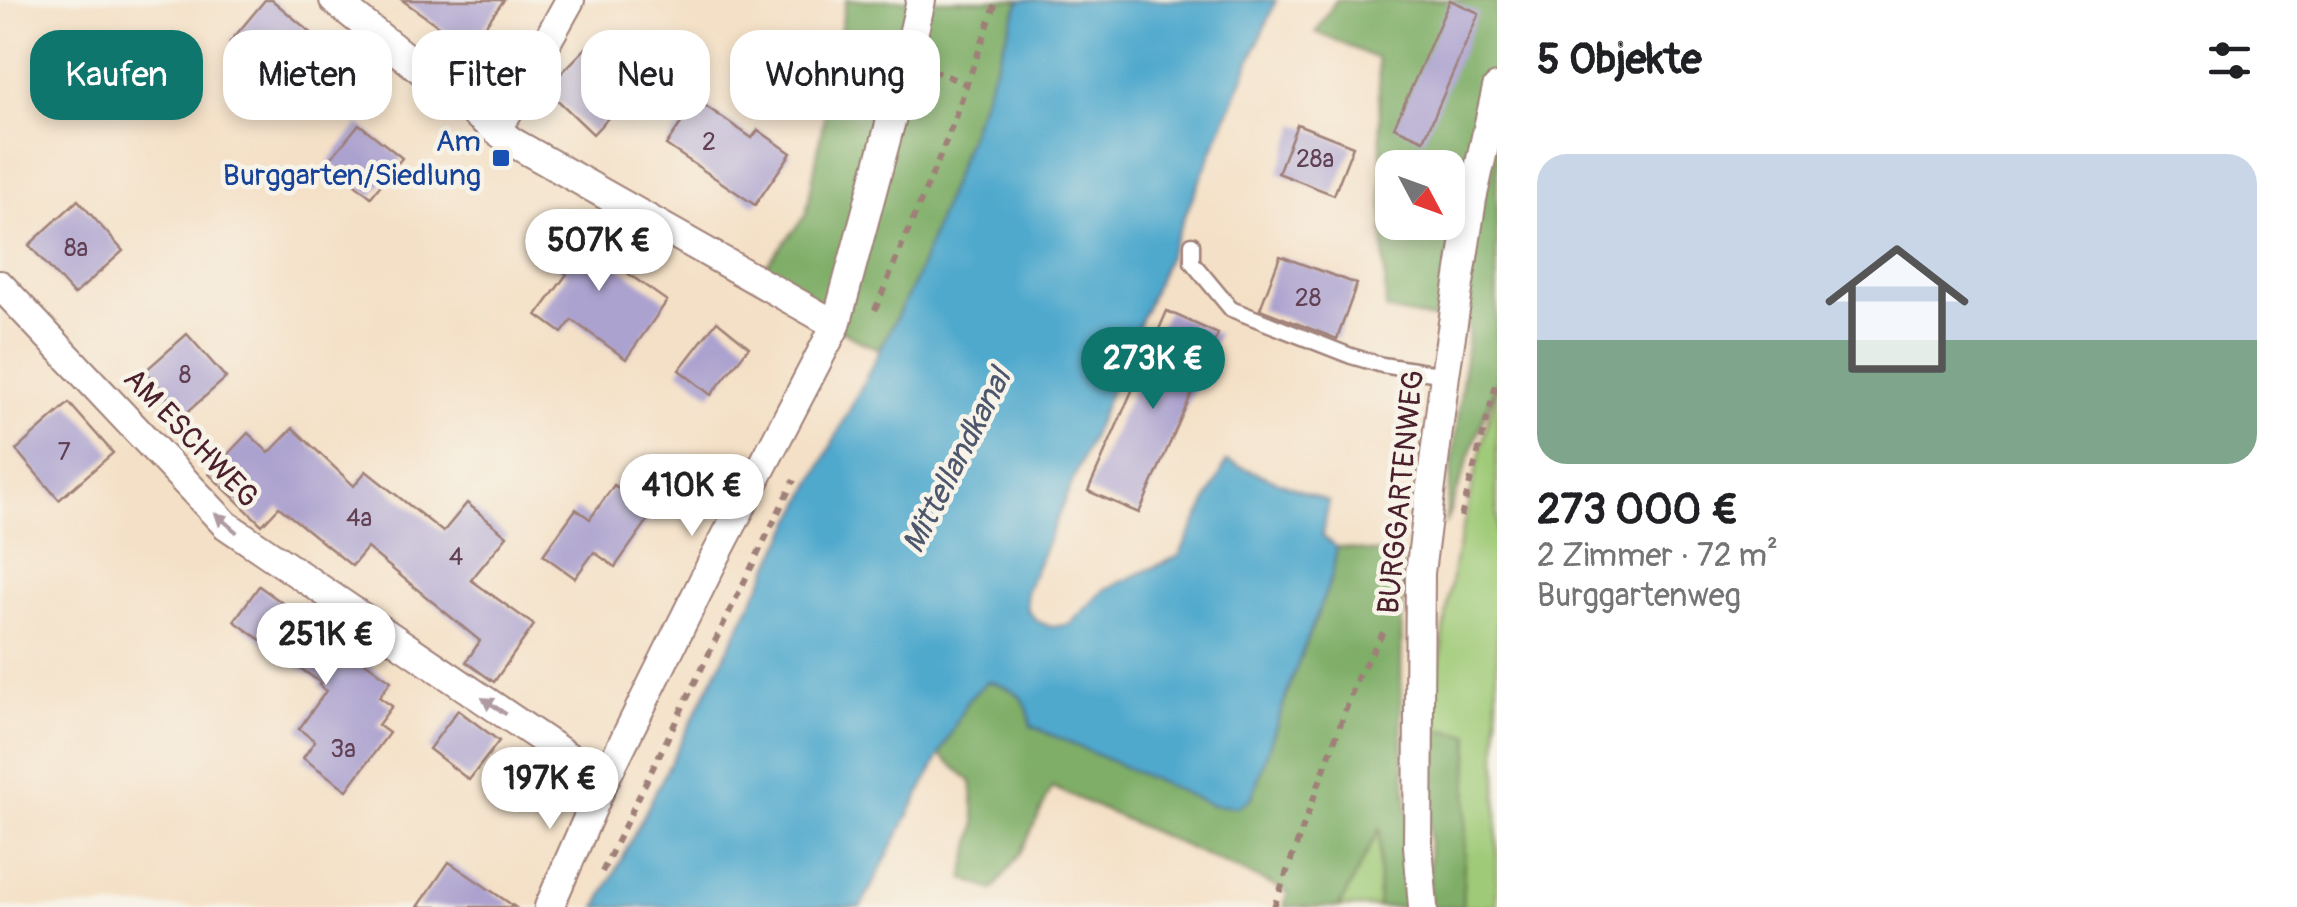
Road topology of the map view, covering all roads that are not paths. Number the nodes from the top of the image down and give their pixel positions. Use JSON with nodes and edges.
{"nodes":[{"id":1,"x":334,"y":0,"type":"edge"},
{"id":2,"x":570,"y":0,"type":"edge"},
{"id":3,"x":921,"y":0,"type":"edge"},
{"id":4,"x":1497,"y":88,"type":"edge"},
{"id":5,"x":496,"y":131,"type":"junction"},
{"id":6,"x":1192,"y":244,"type":"dead end"},
{"id":7,"x":0,"y":285,"type":"edge"},
{"id":8,"x":836,"y":325,"type":"junction"},
{"id":9,"x":1445,"y":375,"type":"junction"},
{"id":10,"x":604,"y":781,"type":"junction"},
{"id":11,"x":549,"y":907,"type":"edge"},
{"id":12,"x":1423,"y":907,"type":"edge"}],
"edges":[{"from":1,"to":5,"type":"street"},
{"from":2,"to":5,"type":"street"},
{"from":3,"to":8,"type":"street"},
{"from":4,"to":9,"type":"street","name":"BURGGARTENWEG"},
{"from":5,"to":8,"type":"street"},
{"from":6,"to":9,"type":"lane"},
{"from":10,"to":7,"type":"street","name":"AM ESCHWEG","one_way":true},
{"from":8,"to":10,"type":"street"},
{"from":9,"to":12,"type":"street","name":"BURGGARTENWEG"},
{"from":10,"to":11,"type":"street"}]}
